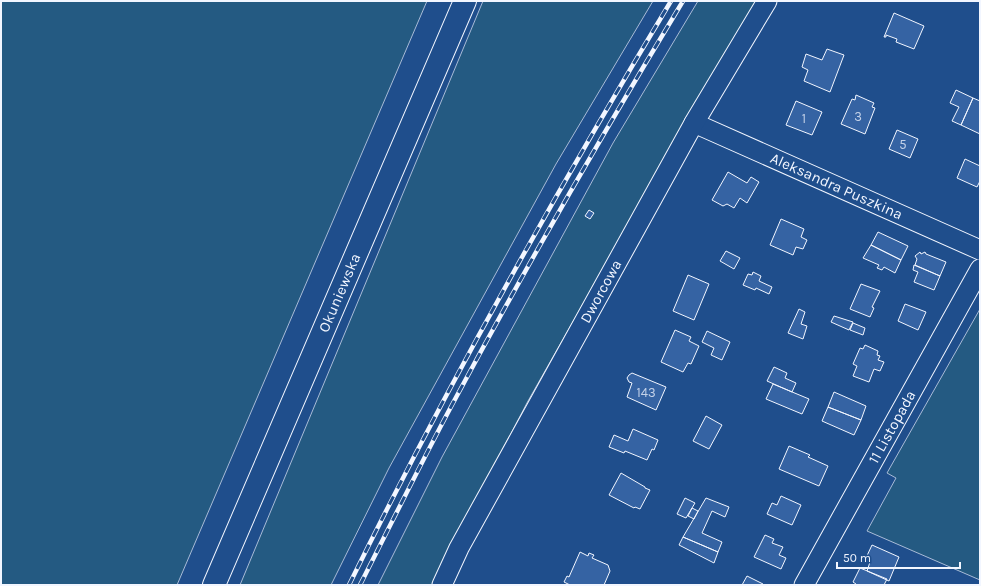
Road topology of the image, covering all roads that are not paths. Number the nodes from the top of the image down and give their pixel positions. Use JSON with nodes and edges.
{"nodes":[{"id":1,"x":465,"y":1,"type":"edge"},
{"id":2,"x":767,"y":1,"type":"edge"},
{"id":3,"x":694,"y":123,"type":"junction"},
{"id":4,"x":980,"y":250,"type":"edge"},
{"id":5,"x":980,"y":269,"type":"edge"},
{"id":6,"x":214,"y":585,"type":"edge"},
{"id":7,"x":442,"y":585,"type":"edge"},
{"id":8,"x":804,"y":585,"type":"edge"}],
"edges":[{"from":1,"to":6,"type":"main road","name":"Okuniewska"},
{"from":2,"to":3,"type":"street","name":"Dworcowa"},
{"from":3,"to":4,"type":"street","name":"Aleksandra Puszkina"},
{"from":3,"to":7,"type":"street","name":"Dworcowa"},
{"from":5,"to":8,"type":"street","name":"11 Listopada"}]}
